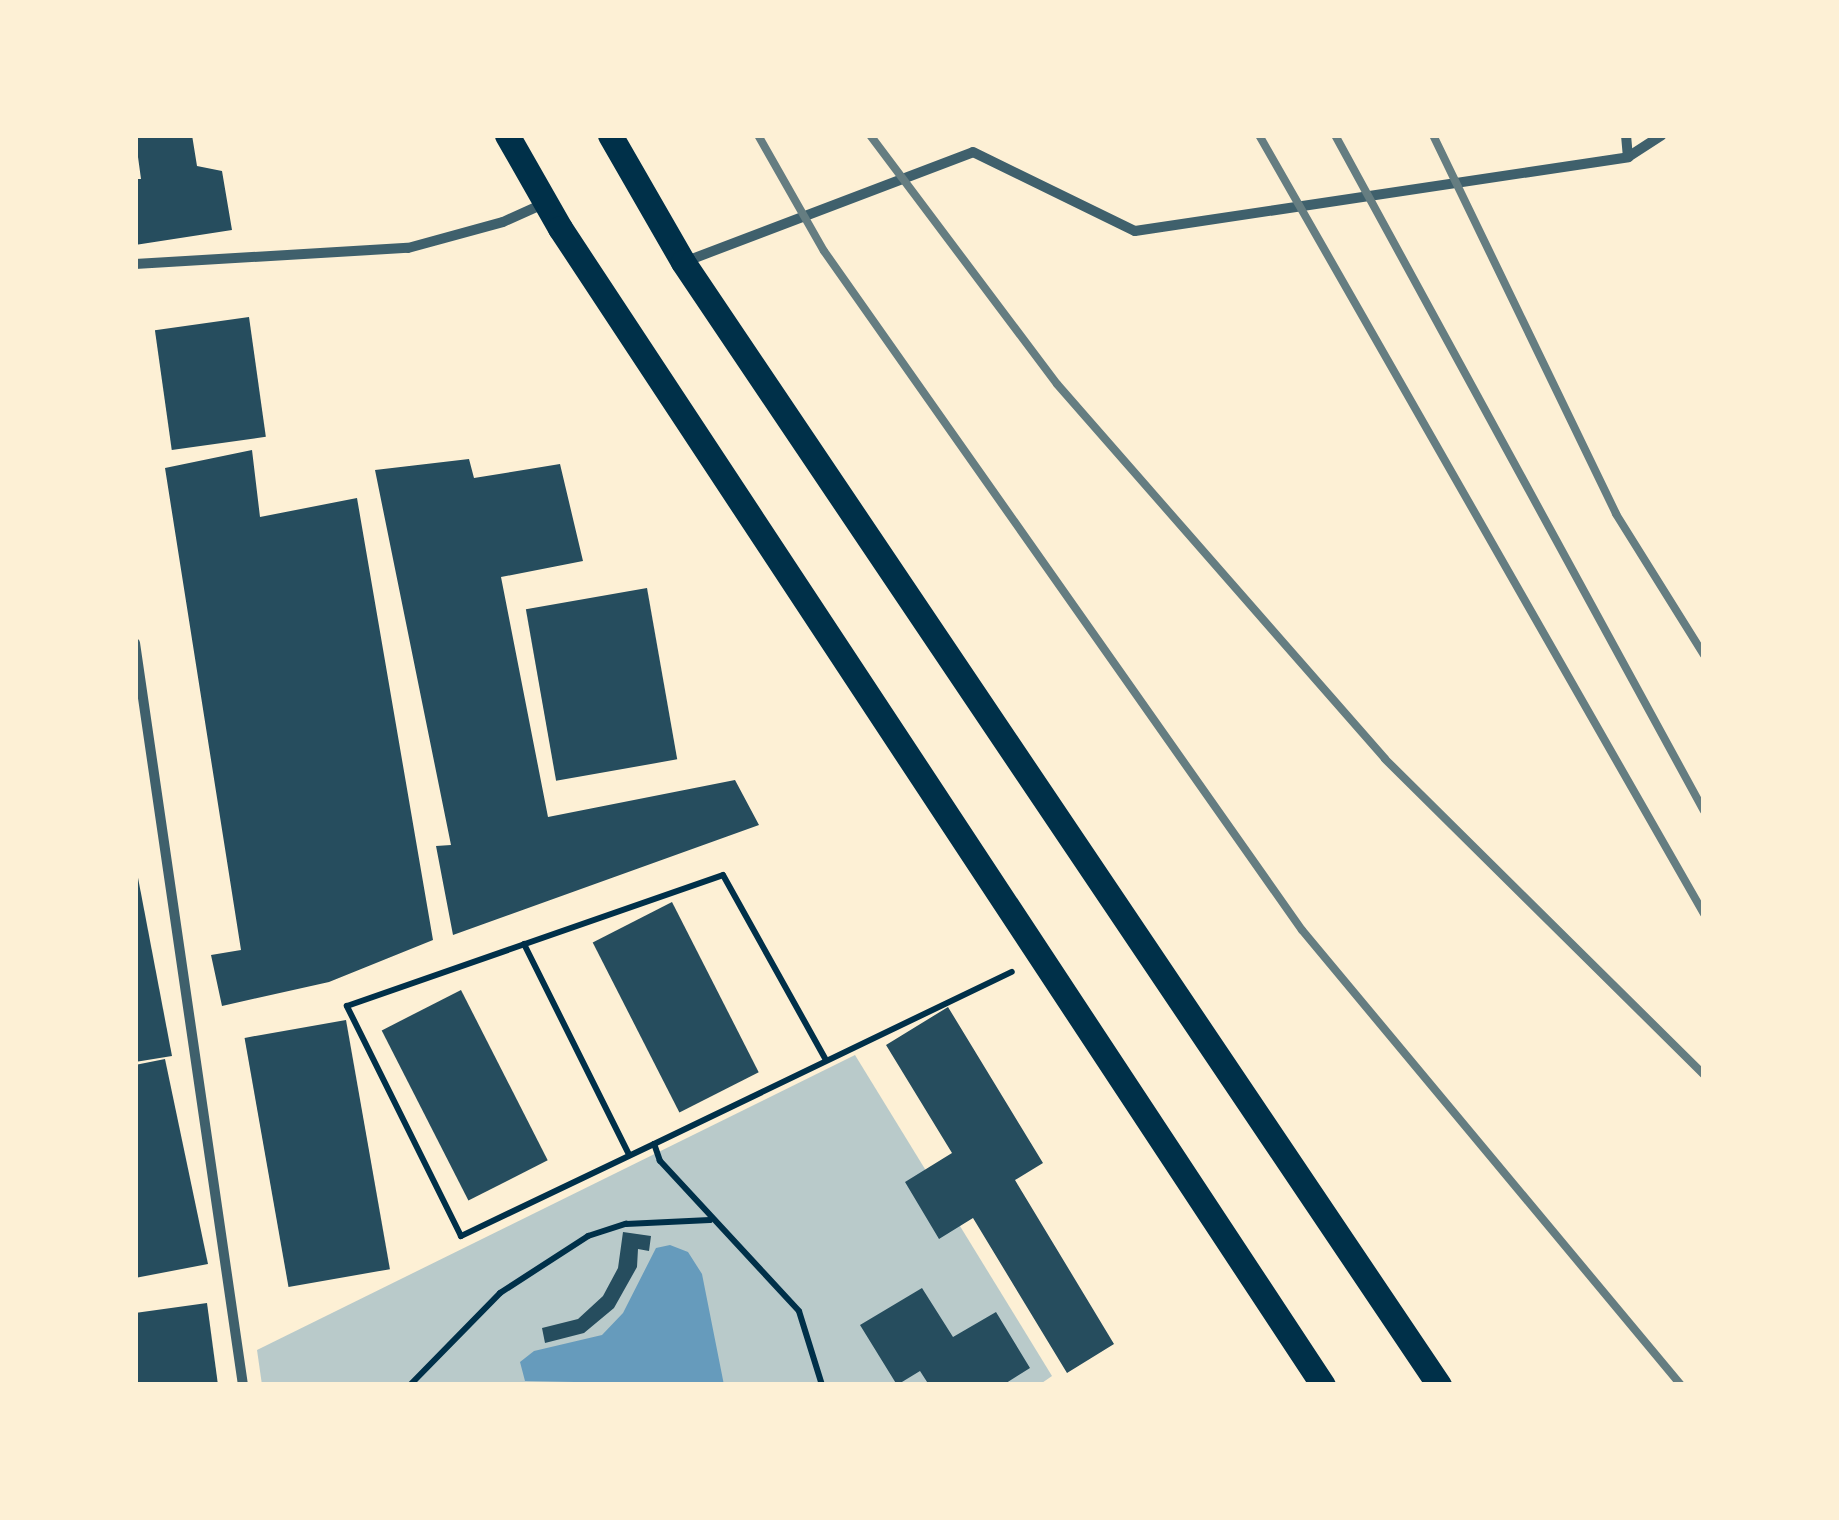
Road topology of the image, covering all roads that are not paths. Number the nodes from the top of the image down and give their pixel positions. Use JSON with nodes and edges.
{"nodes":[{"id":1,"x":507,"y":135,"type":"edge"},
{"id":2,"x":610,"y":135,"type":"edge"},
{"id":3,"x":1626,"y":135,"type":"edge"},
{"id":4,"x":1662,"y":135,"type":"edge"},
{"id":5,"x":1628,"y":157,"type":"junction"},
{"id":6,"x":546,"y":203,"type":"junction"},
{"id":7,"x":684,"y":262,"type":"junction"},
{"id":8,"x":135,"y":264,"type":"edge"},
{"id":9,"x":135,"y":642,"type":"edge"},
{"id":10,"x":242,"y":1385,"type":"edge"},
{"id":11,"x":1323,"y":1385,"type":"edge"},
{"id":12,"x":1439,"y":1385,"type":"edge"}],
"edges":[{"from":1,"to":6,"type":"main road"},
{"from":2,"to":7,"type":"main road"},
{"from":3,"to":5,"type":"street"},
{"from":4,"to":5,"type":"street"},
{"from":5,"to":7,"type":"street"},
{"from":6,"to":8,"type":"street"},
{"from":6,"to":11,"type":"main road"},
{"from":7,"to":12,"type":"main road"},
{"from":9,"to":10,"type":"street"}]}
